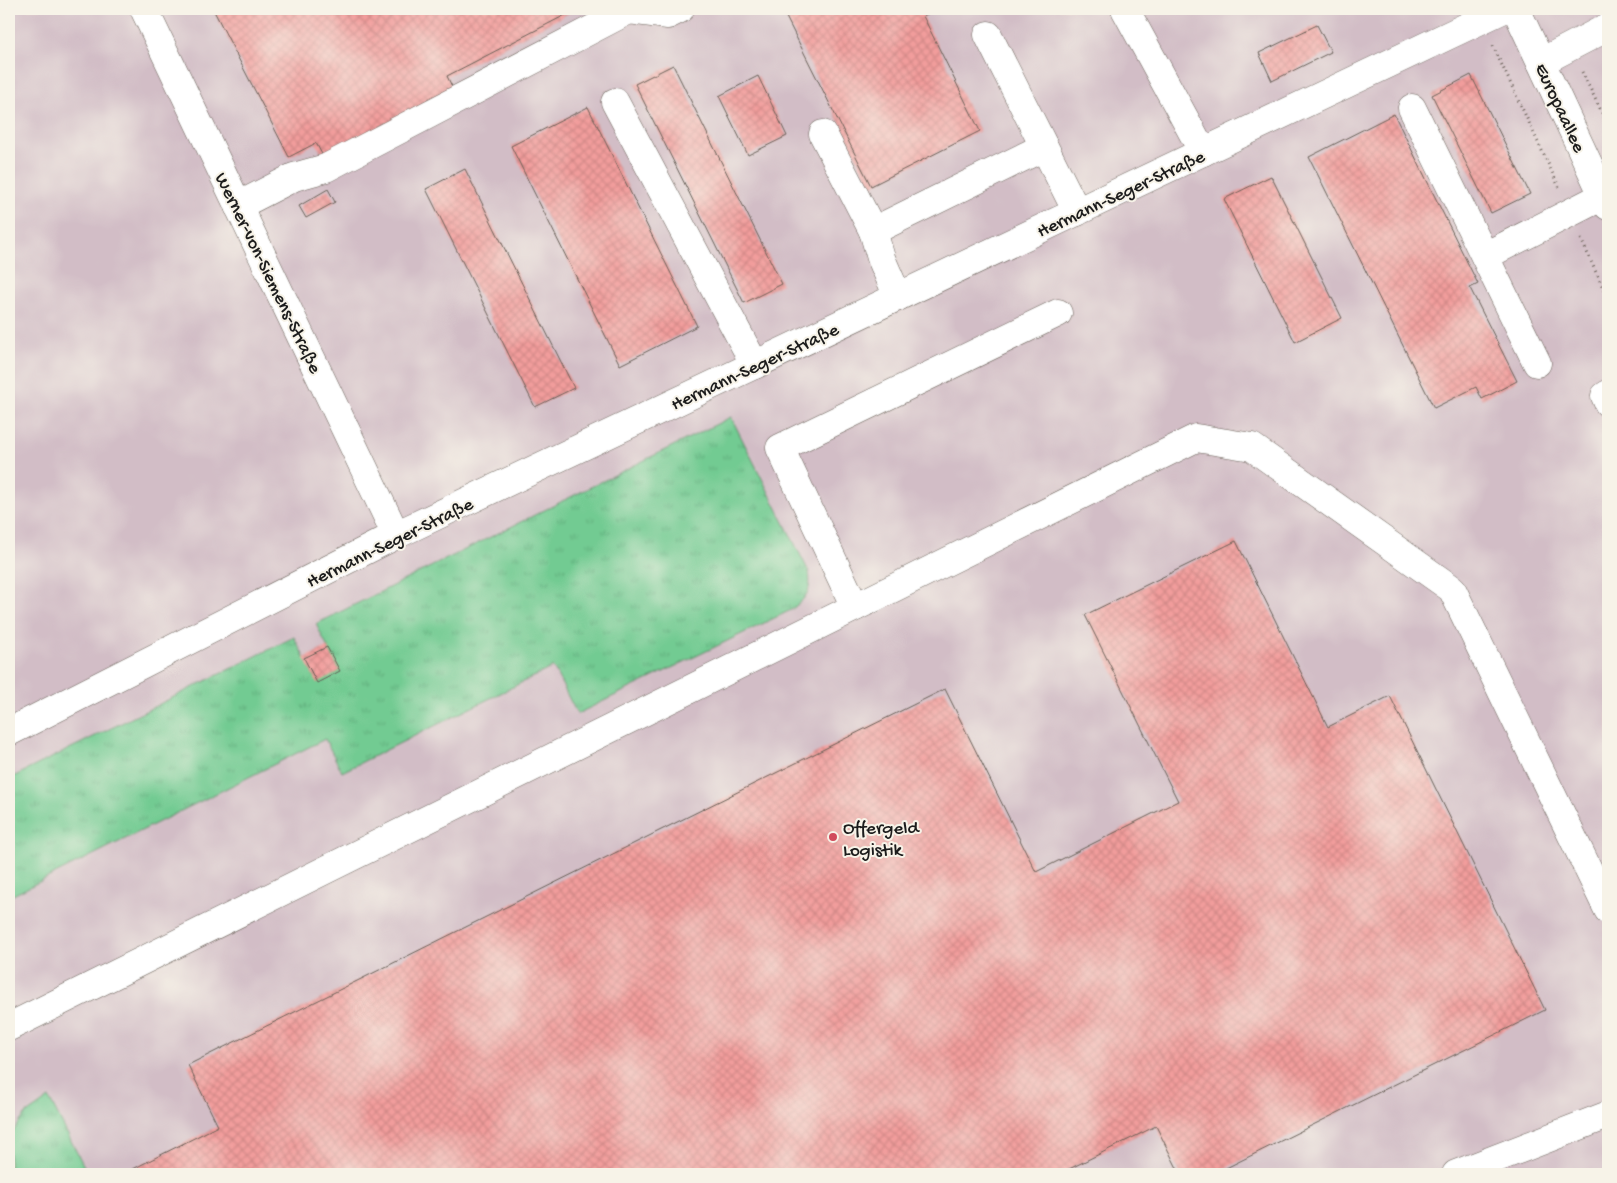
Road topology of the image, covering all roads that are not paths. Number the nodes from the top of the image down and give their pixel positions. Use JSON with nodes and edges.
{"nodes":[{"id":1,"x":144,"y":9,"type":"edge"},
{"id":2,"x":680,"y":9,"type":"edge"},
{"id":3,"x":1125,"y":9,"type":"edge"},
{"id":4,"x":1516,"y":9,"type":"edge"},
{"id":5,"x":1492,"y":15,"type":"edge"},
{"id":6,"x":1608,"y":27,"type":"edge"},
{"id":7,"x":988,"y":35,"type":"dead end"},
{"id":8,"x":1541,"y":62,"type":"junction"},
{"id":9,"x":615,"y":102,"type":"dead end"},
{"id":10,"x":1412,"y":108,"type":"dead end"},
{"id":11,"x":823,"y":134,"type":"dead end"},
{"id":12,"x":1044,"y":146,"type":"junction"},
{"id":13,"x":1204,"y":152,"type":"junction"},
{"id":14,"x":1606,"y":201,"type":"edge"},
{"id":15,"x":238,"y":206,"type":"junction"},
{"id":16,"x":1077,"y":212,"type":"junction"},
{"id":17,"x":873,"y":231,"type":"junction"},
{"id":18,"x":1485,"y":256,"type":"junction"},
{"id":19,"x":898,"y":297,"type":"junction"},
{"id":20,"x":1058,"y":313,"type":"dead end"},
{"id":21,"x":1537,"y":363,"type":"dead end"},
{"id":22,"x":755,"y":365,"type":"junction"},
{"id":23,"x":1608,"y":394,"type":"edge"},
{"id":24,"x":1608,"y":403,"type":"edge"},
{"id":25,"x":396,"y":535,"type":"junction"},
{"id":26,"x":855,"y":607,"type":"junction"},
{"id":27,"x":9,"y":732,"type":"edge"},
{"id":28,"x":1608,"y":910,"type":"edge"},
{"id":29,"x":9,"y":1027,"type":"edge"},
{"id":30,"x":1608,"y":1114,"type":"edge"},
{"id":31,"x":1456,"y":1174,"type":"edge"}],
"edges":[{"from":1,"to":15,"type":"street","name":"Werner-von-Siemens-Straße"},
{"from":2,"to":15,"type":"street"},
{"from":3,"to":13,"type":"street"},
{"from":4,"to":8,"type":"street","name":"Europaallee"},
{"from":5,"to":13,"type":"street","name":"Hermann-Seger-Straße"},
{"from":6,"to":8,"type":"street"},
{"from":7,"to":12,"type":"street"},
{"from":8,"to":14,"type":"street","name":"Europaallee"},
{"from":9,"to":22,"type":"street"},
{"from":10,"to":18,"type":"street"},
{"from":11,"to":17,"type":"street"},
{"from":12,"to":16,"type":"street"},
{"from":12,"to":17,"type":"street"},
{"from":13,"to":16,"type":"street","name":"Hermann-Seger-Straße"},
{"from":14,"to":18,"type":"street"},
{"from":15,"to":25,"type":"street","name":"Werner-von-Siemens-Straße"},
{"from":16,"to":19,"type":"street","name":"Hermann-Seger-Straße"},
{"from":17,"to":19,"type":"street"},
{"from":18,"to":21,"type":"street"},
{"from":19,"to":22,"type":"street","name":"Hermann-Seger-Straße"},
{"from":20,"to":26,"type":"street"},
{"from":22,"to":25,"type":"street","name":"Hermann-Seger-Straße"},
{"from":23,"to":24,"type":"street"},
{"from":25,"to":27,"type":"street","name":"Hermann-Seger-Straße"},
{"from":26,"to":28,"type":"street"},
{"from":26,"to":29,"type":"street"},
{"from":30,"to":31,"type":"street"}]}
